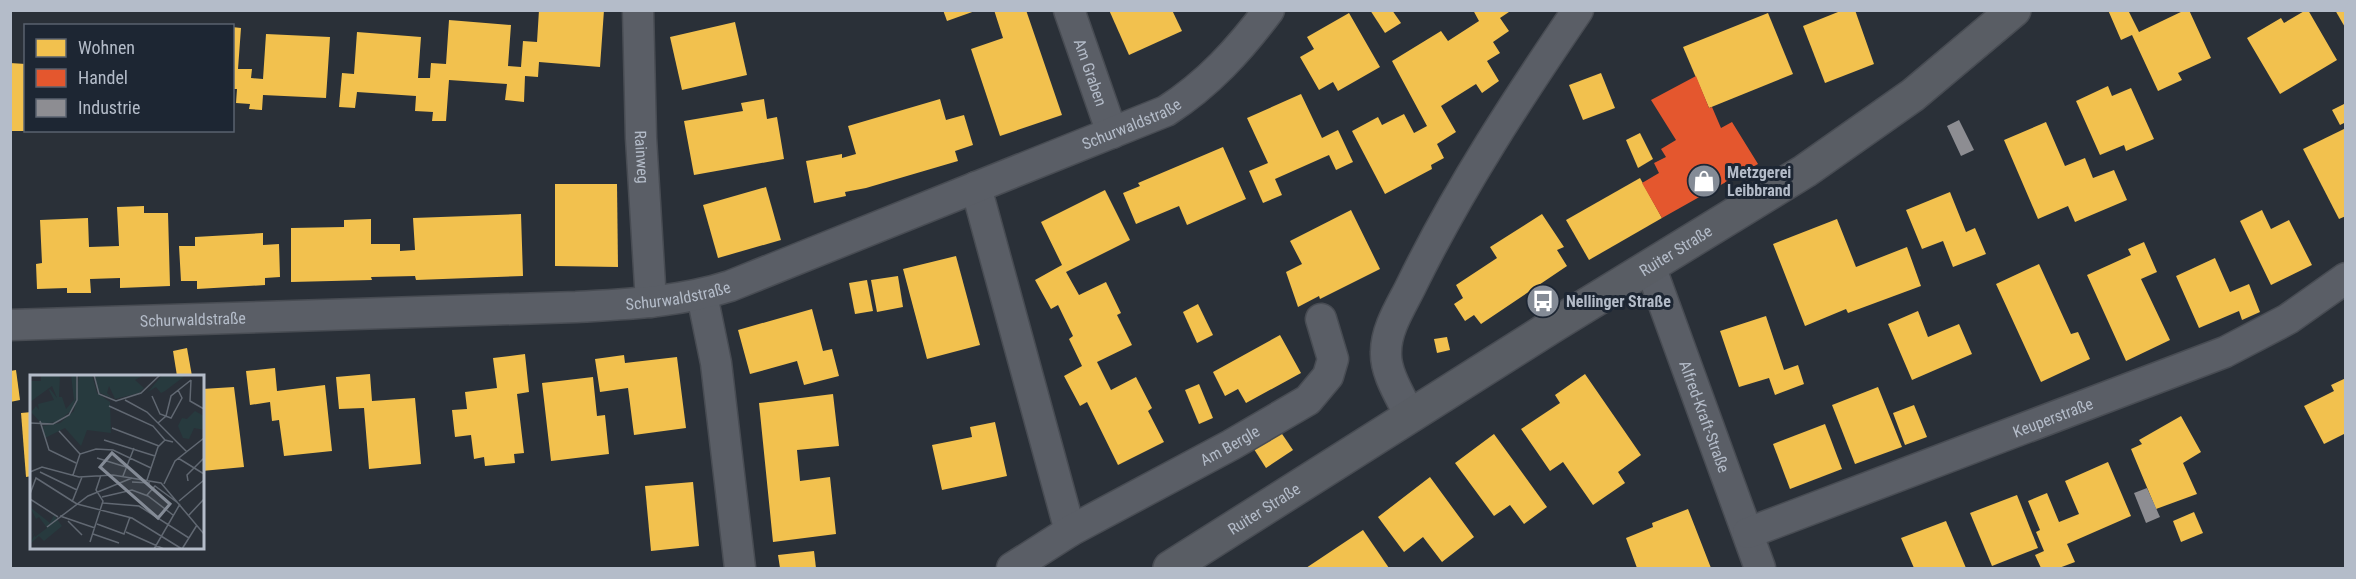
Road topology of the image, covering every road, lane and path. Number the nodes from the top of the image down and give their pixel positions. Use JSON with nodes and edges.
{"nodes":[{"id":1,"x":638,"y":10,"type":"edge"},
{"id":2,"x":1069,"y":10,"type":"edge"},
{"id":3,"x":1269,"y":10,"type":"edge"},
{"id":4,"x":1578,"y":10,"type":"edge"},
{"id":5,"x":2014,"y":10,"type":"edge"},
{"id":6,"x":1112,"y":133,"type":"junction"},
{"id":7,"x":976,"y":187,"type":"junction"},
{"id":8,"x":1650,"y":266,"type":"junction"},
{"id":9,"x":2346,"y":278,"type":"edge"},
{"id":10,"x":702,"y":295,"type":"junction"},
{"id":11,"x":651,"y":302,"type":"junction"},
{"id":12,"x":1321,"y":319,"type":"dead end"},
{"id":13,"x":10,"y":325,"type":"edge"},
{"id":14,"x":1410,"y":416,"type":"junction"},
{"id":15,"x":1070,"y":531,"type":"junction"},
{"id":16,"x":1748,"y":533,"type":"junction"},
{"id":17,"x":740,"y":568,"type":"edge"},
{"id":18,"x":1012,"y":568,"type":"edge"},
{"id":19,"x":1170,"y":568,"type":"edge"},
{"id":20,"x":1760,"y":568,"type":"edge"}],
"edges":[{"from":1,"to":11,"type":"street","name":"Rainweg"},
{"from":2,"to":6,"type":"street","name":"Am Graben"},
{"from":3,"to":6,"type":"street","name":"Schurwaldstraße"},
{"from":4,"to":14,"type":"street"},
{"from":5,"to":8,"type":"street","name":"Ruiter Straße"},
{"from":6,"to":7,"type":"street","name":"Schurwaldstraße"},
{"from":7,"to":10,"type":"street","name":"Schurwaldstraße"},
{"from":7,"to":15,"type":"street"},
{"from":8,"to":14,"type":"street","name":"Ruiter Straße"},
{"from":8,"to":16,"type":"street","name":"Alfred-Kraft-Straße"},
{"from":9,"to":16,"type":"street","name":"Keuperstraße"},
{"from":10,"to":11,"type":"street","name":"Schurwaldstraße"},
{"from":10,"to":17,"type":"street"},
{"from":11,"to":13,"type":"street","name":"Schurwaldstraße"},
{"from":12,"to":15,"type":"street","name":"Am Bergle"},
{"from":14,"to":19,"type":"street","name":"Ruiter Straße"},
{"from":15,"to":18,"type":"street","name":"Am Bergle"},
{"from":16,"to":20,"type":"street","name":"Alfred-Kraft-Straße"}]}
